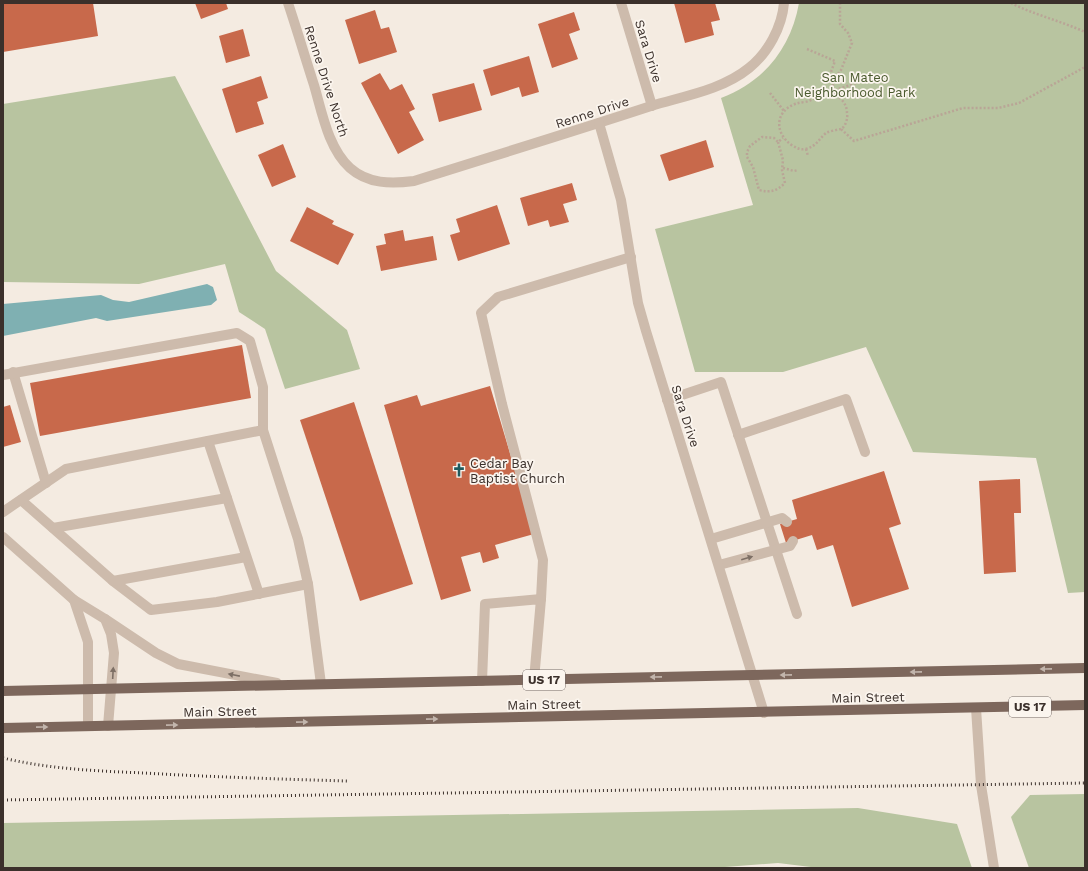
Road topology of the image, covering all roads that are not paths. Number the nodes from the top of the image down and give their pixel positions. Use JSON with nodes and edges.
{"nodes":[{"id":1,"x":288,"y":3,"type":"edge"},
{"id":2,"x":621,"y":3,"type":"edge"},
{"id":3,"x":784,"y":3,"type":"edge"},
{"id":4,"x":652,"y":106,"type":"junction"},
{"id":5,"x":598,"y":123,"type":"junction"},
{"id":6,"x":366,"y":178,"type":"joint"},
{"id":7,"x":631,"y":257,"type":"junction"},
{"id":8,"x":13,"y":372,"type":"junction"},
{"id":9,"x":3,"y":375,"type":"edge"},
{"id":10,"x":667,"y":400,"type":"junction"},
{"id":11,"x":263,"y":430,"type":"junction"},
{"id":12,"x":738,"y":435,"type":"junction"},
{"id":13,"x":208,"y":440,"type":"junction"},
{"id":14,"x":865,"y":452,"type":"dead end"},
{"id":15,"x":46,"y":483,"type":"junction"},
{"id":16,"x":227,"y":498,"type":"junction"},
{"id":17,"x":21,"y":500,"type":"junction"},
{"id":18,"x":3,"y":512,"type":"edge"},
{"id":19,"x":766,"y":522,"type":"junction"},
{"id":20,"x":787,"y":522,"type":"dead end"},
{"id":21,"x":53,"y":528,"type":"junction"},
{"id":22,"x":3,"y":537,"type":"edge"},
{"id":23,"x":712,"y":540,"type":"junction"},
{"id":24,"x":792,"y":541,"type":"dead end"},
{"id":25,"x":775,"y":550,"type":"junction"},
{"id":26,"x":246,"y":557,"type":"junction"},
{"id":27,"x":719,"y":566,"type":"junction"},
{"id":28,"x":112,"y":581,"type":"junction"},
{"id":29,"x":308,"y":584,"type":"junction"},
{"id":30,"x":259,"y":594,"type":"junction"},
{"id":31,"x":541,"y":599,"type":"junction"},
{"id":32,"x":74,"y":600,"type":"junction"},
{"id":33,"x":797,"y":614,"type":"dead end"},
{"id":34,"x":105,"y":619,"type":"junction"},
{"id":35,"x":1085,"y":668,"type":"edge"},
{"id":36,"x":754,"y":675,"type":"junction"},
{"id":37,"x":534,"y":680,"type":"junction"},
{"id":38,"x":482,"y":681,"type":"junction"},
{"id":39,"x":321,"y":684,"type":"junction"},
{"id":40,"x":286,"y":685,"type":"junction"},
{"id":41,"x":88,"y":689,"type":"junction"},
{"id":42,"x":112,"y":689,"type":"junction"},
{"id":43,"x":3,"y":691,"type":"edge"},
{"id":44,"x":1085,"y":705,"type":"edge"},
{"id":45,"x":976,"y":708,"type":"junction"},
{"id":46,"x":764,"y":713,"type":"junction"},
{"id":47,"x":88,"y":726,"type":"junction"},
{"id":48,"x":108,"y":726,"type":"junction"},
{"id":49,"x":3,"y":728,"type":"edge"},
{"id":50,"x":994,"y":868,"type":"edge"}],
"edges":[{"from":1,"to":6,"type":"street","name":"Renne Drive North"},
{"from":2,"to":4,"type":"street","name":"Sara Drive"},
{"from":3,"to":4,"type":"street","name":"Renne Drive"},
{"from":4,"to":5,"type":"street","name":"Renne Drive"},
{"from":5,"to":6,"type":"street","name":"Renne Drive"},
{"from":5,"to":7,"type":"street","name":"Sara Drive"},
{"from":7,"to":10,"type":"street","name":"Sara Drive"},
{"from":7,"to":31,"type":"street"},
{"from":8,"to":9,"type":"street"},
{"from":8,"to":11,"type":"street"},
{"from":8,"to":15,"type":"street"},
{"from":10,"to":12,"type":"street"},
{"from":10,"to":23,"type":"street","name":"Sara Drive"},
{"from":11,"to":13,"type":"street"},
{"from":11,"to":29,"type":"street"},
{"from":12,"to":14,"type":"street"},
{"from":12,"to":19,"type":"street"},
{"from":13,"to":15,"type":"street"},
{"from":13,"to":16,"type":"street"},
{"from":15,"to":17,"type":"street"},
{"from":16,"to":21,"type":"street"},
{"from":16,"to":26,"type":"street"},
{"from":17,"to":18,"type":"street"},
{"from":17,"to":21,"type":"street"},
{"from":19,"to":20,"type":"street"},
{"from":19,"to":23,"type":"street"},
{"from":19,"to":25,"type":"street"},
{"from":21,"to":28,"type":"street"},
{"from":22,"to":32,"type":"street"},
{"from":23,"to":27,"type":"street","name":"Sara Drive"},
{"from":24,"to":25,"type":"street"},
{"from":27,"to":25,"type":"street","one_way":true},
{"from":25,"to":33,"type":"street"},
{"from":26,"to":28,"type":"street"},
{"from":26,"to":30,"type":"street"},
{"from":27,"to":36,"type":"street","name":"Sara Drive"},
{"from":28,"to":30,"type":"street"},
{"from":29,"to":30,"type":"street"},
{"from":29,"to":39,"type":"street"},
{"from":31,"to":37,"type":"street"},
{"from":31,"to":38,"type":"street"},
{"from":32,"to":34,"type":"street"},
{"from":32,"to":41,"type":"street"},
{"from":40,"to":34,"type":"street","one_way":true},
{"from":42,"to":34,"type":"street","one_way":true},
{"from":35,"to":36,"type":"main road","name":"Main Street","number":"US 17","one_way":true},
{"from":36,"to":37,"type":"main road","name":"Main Street","number":"US 17","one_way":true},
{"from":36,"to":46,"type":"street","name":"Sara Drive"},
{"from":37,"to":38,"type":"main road","name":"Main Street","number":"US 17"},
{"from":38,"to":39,"type":"main road","name":"Main Street","number":"US 17"},
{"from":39,"to":40,"type":"main road","name":"Main Street","number":"US 17"},
{"from":40,"to":42,"type":"main road","name":"Main Street","number":"US 17"},
{"from":41,"to":42,"type":"main road","name":"Main Street","number":"US 17"},
{"from":41,"to":43,"type":"main road","name":"Main Street","number":"US 17"},
{"from":41,"to":47,"type":"street"},
{"from":42,"to":48,"type":"street"},
{"from":44,"to":45,"type":"main road","name":"Main Street","number":"US 17"},
{"from":45,"to":46,"type":"main road","name":"Main Street","number":"US 17"},
{"from":45,"to":50,"type":"street"},
{"from":48,"to":46,"type":"main road","name":"Main Street","number":"US 17","one_way":true},
{"from":47,"to":48,"type":"main road","name":"Main Street","number":"US 17"},
{"from":49,"to":47,"type":"main road","name":"Main Street","number":"US 17","one_way":true}]}
